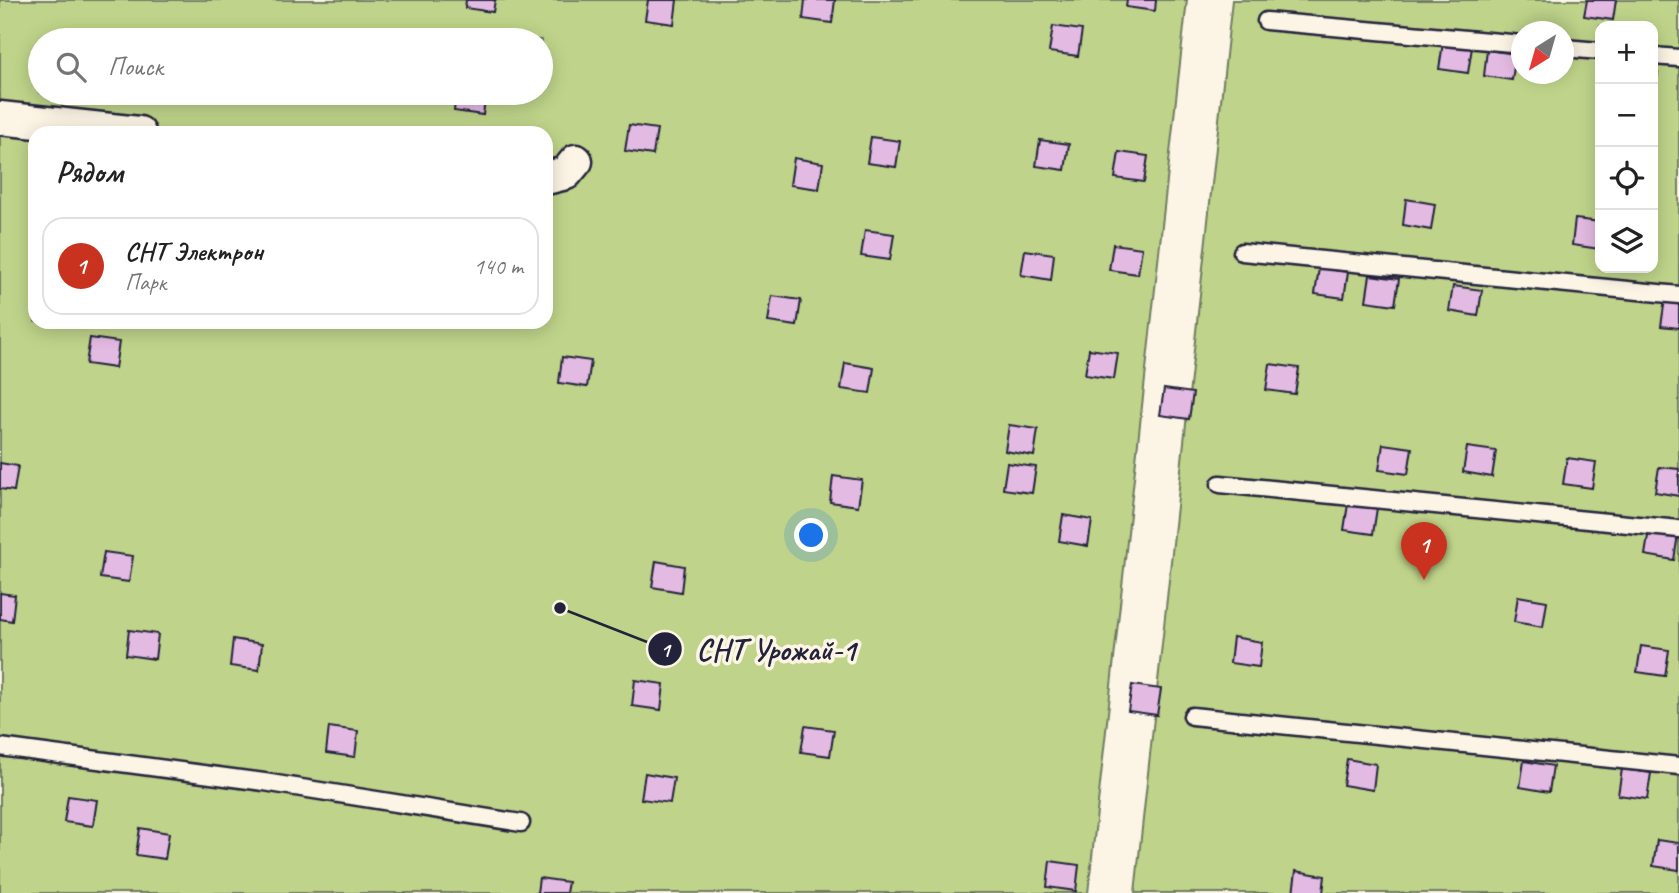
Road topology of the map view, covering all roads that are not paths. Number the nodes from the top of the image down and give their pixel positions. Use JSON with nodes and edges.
{"nodes":[{"id":1,"x":1266,"y":21,"type":"dead end"},
{"id":2,"x":1511,"y":43,"type":"edge"},
{"id":3,"x":1574,"y":49,"type":"edge"},
{"id":4,"x":1595,"y":51,"type":"edge"},
{"id":5,"x":1658,"y":56,"type":"edge"},
{"id":6,"x":1679,"y":58,"type":"edge"},
{"id":7,"x":0,"y":118,"type":"edge"},
{"id":8,"x":74,"y":126,"type":"edge"},
{"id":9,"x":576,"y":161,"type":"dead end"},
{"id":10,"x":553,"y":176,"type":"edge"},
{"id":11,"x":1242,"y":252,"type":"dead end"},
{"id":12,"x":1679,"y":295,"type":"edge"},
{"id":13,"x":1220,"y":484,"type":"dead end"},
{"id":14,"x":1679,"y":529,"type":"edge"},
{"id":15,"x":1192,"y":716,"type":"dead end"},
{"id":16,"x":0,"y":747,"type":"edge"},
{"id":17,"x":1679,"y":766,"type":"edge"},
{"id":18,"x":521,"y":823,"type":"dead end"}],
"edges":[{"from":1,"to":2,"type":"lane"},
{"from":3,"to":4,"type":"lane"},
{"from":5,"to":6,"type":"lane"},
{"from":7,"to":8,"type":"street"},
{"from":9,"to":10,"type":"street"},
{"from":11,"to":12,"type":"lane"},
{"from":13,"to":14,"type":"lane"},
{"from":15,"to":17,"type":"lane"},
{"from":16,"to":18,"type":"lane"}]}
